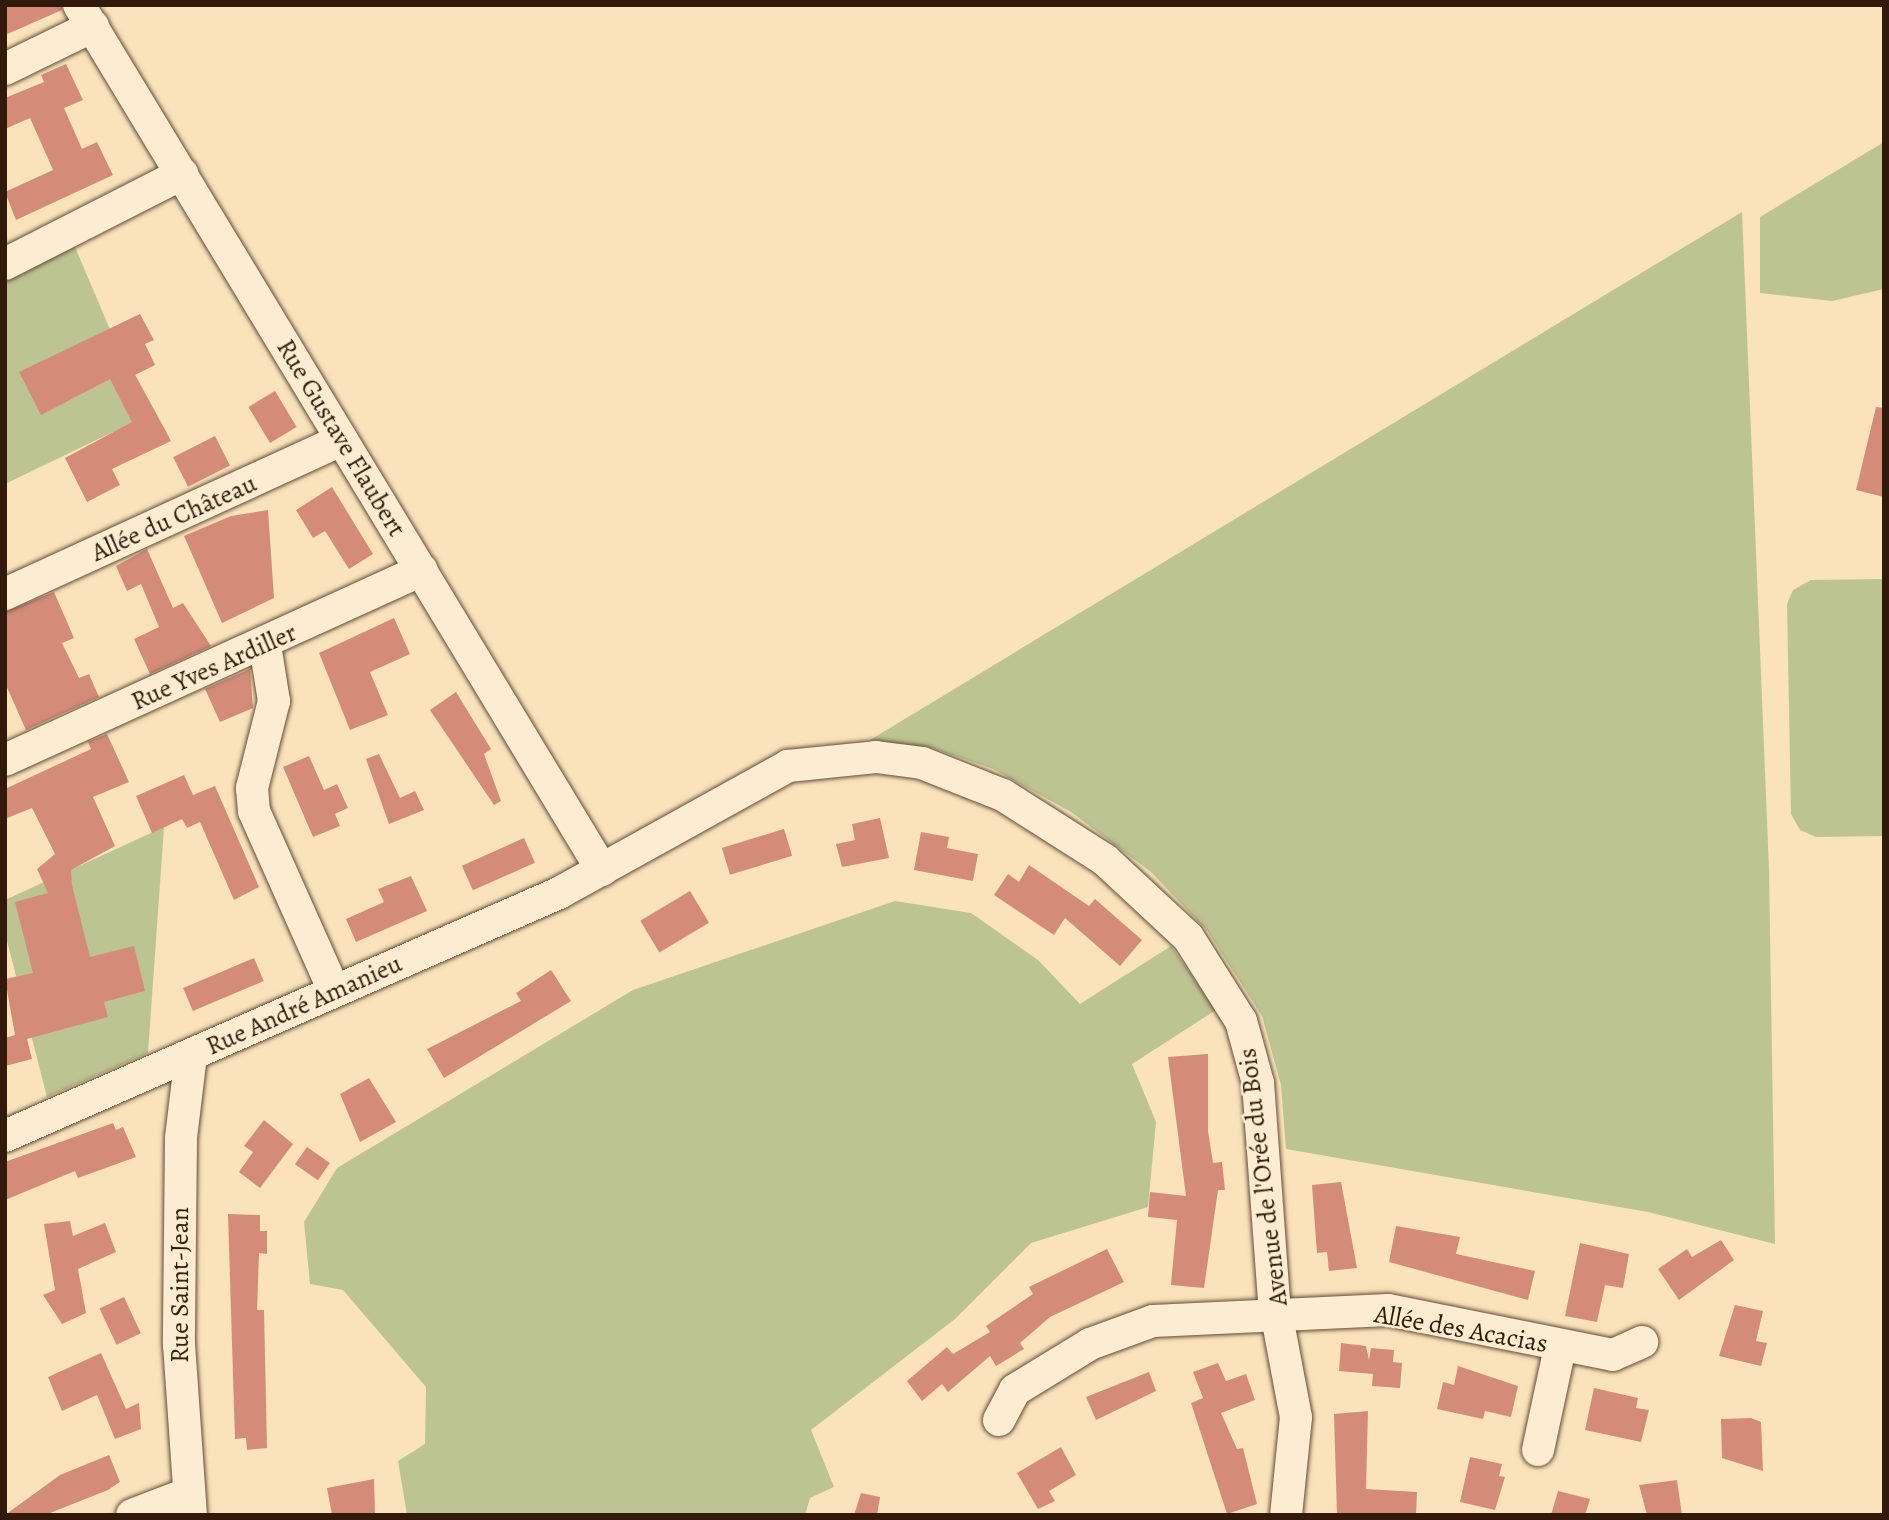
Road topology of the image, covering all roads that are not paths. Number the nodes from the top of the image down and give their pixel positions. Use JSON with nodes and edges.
{"nodes":[{"id":1,"x":86,"y":16,"type":"edge"},
{"id":2,"x":5,"y":69,"type":"edge"},
{"id":3,"x":182,"y":174,"type":"junction"},
{"id":4,"x":5,"y":264,"type":"edge"},
{"id":5,"x":341,"y":440,"type":"junction"},
{"id":6,"x":422,"y":570,"type":"junction"},
{"id":7,"x":5,"y":594,"type":"edge"},
{"id":8,"x":265,"y":645,"type":"junction"},
{"id":9,"x":5,"y":760,"type":"edge"},
{"id":10,"x":602,"y":870,"type":"junction"},
{"id":11,"x":334,"y":991,"type":"junction"},
{"id":12,"x":191,"y":1055,"type":"junction"},
{"id":13,"x":5,"y":1136,"type":"edge"},
{"id":14,"x":1278,"y":1313,"type":"junction"},
{"id":15,"x":1642,"y":1342,"type":"dead end"},
{"id":16,"x":1560,"y":1347,"type":"junction"},
{"id":17,"x":999,"y":1420,"type":"dead end"},
{"id":18,"x":1538,"y":1450,"type":"dead end"},
{"id":19,"x":189,"y":1505,"type":"edge"},
{"id":20,"x":132,"y":1515,"type":"edge"},
{"id":21,"x":1286,"y":1515,"type":"edge"}],
"edges":[{"from":1,"to":2,"type":"street"},
{"from":1,"to":3,"type":"street","name":"Rue Gustave Flaubert"},
{"from":3,"to":4,"type":"street"},
{"from":3,"to":5,"type":"street","name":"Rue Gustave Flaubert"},
{"from":5,"to":6,"type":"street","name":"Rue Gustave Flaubert"},
{"from":5,"to":7,"type":"street","name":"Allée du Château"},
{"from":6,"to":8,"type":"street","name":"Rue Yves Ardiller"},
{"from":6,"to":10,"type":"street","name":"Rue Gustave Flaubert"},
{"from":8,"to":9,"type":"street","name":"Rue Yves Ardiller"},
{"from":8,"to":11,"type":"street"},
{"from":10,"to":11,"type":"street","name":"Rue André Amanieu"},
{"from":10,"to":14,"type":"street","name":"Avenue de l'Orée du Bois"},
{"from":11,"to":12,"type":"street","name":"Rue André Amanieu"},
{"from":12,"to":13,"type":"street","name":"Rue André Amanieu"},
{"from":12,"to":19,"type":"street","name":"Rue Saint-Jean"},
{"from":14,"to":16,"type":"street","name":"Allée des Acacias"},
{"from":14,"to":17,"type":"street","name":"Allée des Acacias"},
{"from":14,"to":21,"type":"street","name":"Avenue de l'Orée du Bois"},
{"from":15,"to":16,"type":"street","name":"Allée des Acacias"},
{"from":16,"to":18,"type":"street","name":"Allée des Acacias"},
{"from":19,"to":20,"type":"street"}]}
